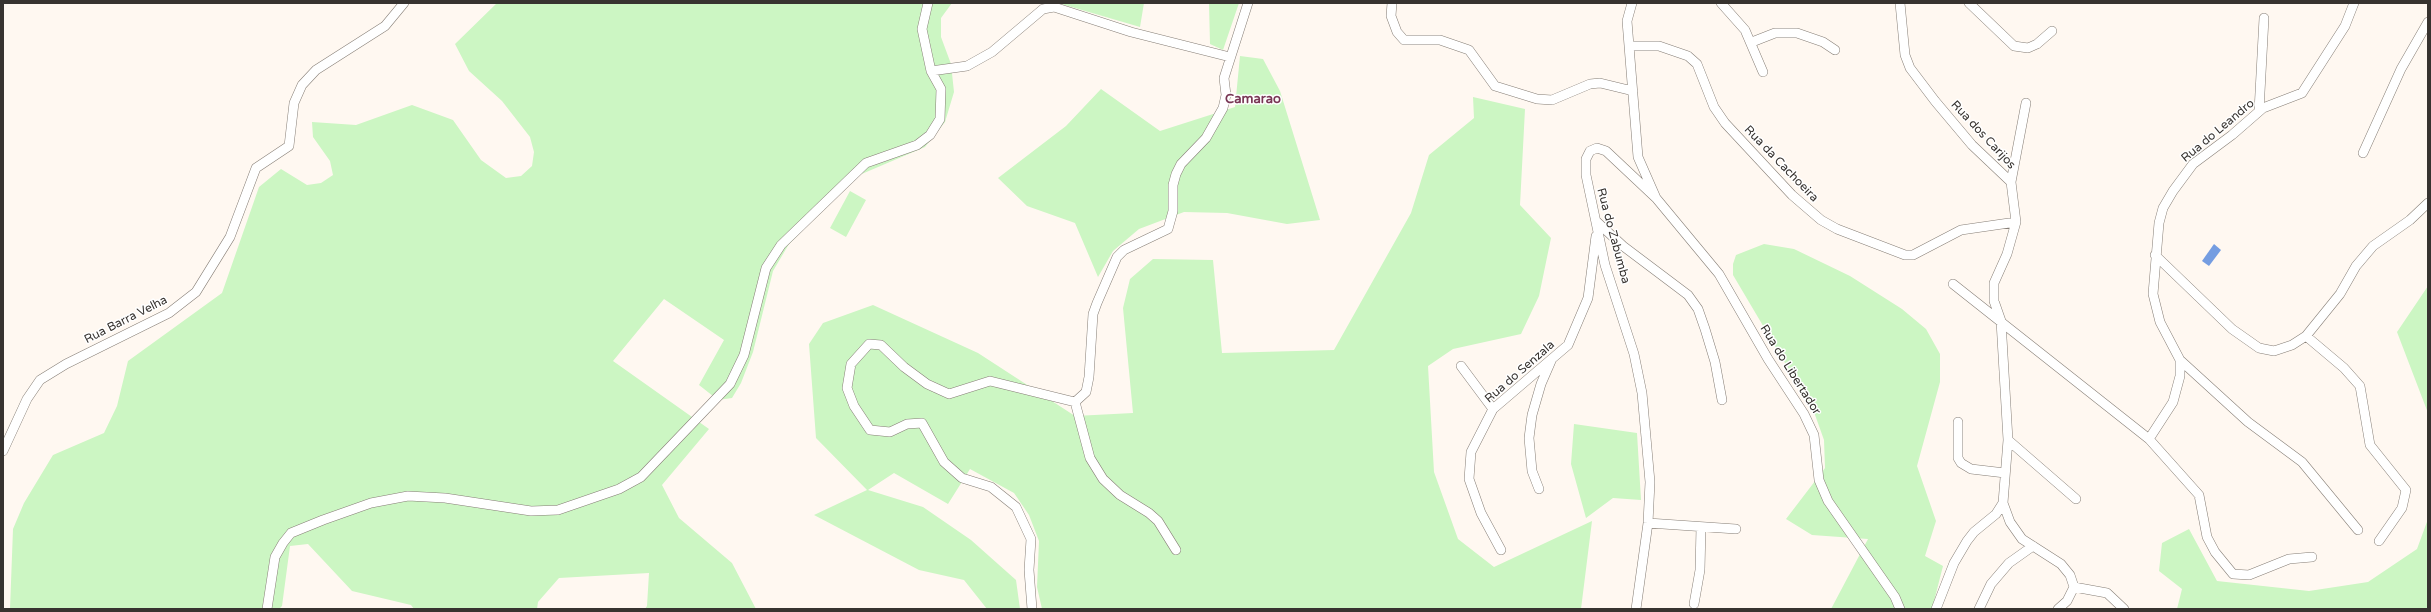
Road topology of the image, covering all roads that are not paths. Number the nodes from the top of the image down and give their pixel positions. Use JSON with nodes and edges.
{"nodes":[{"id":1,"x":404,"y":3,"type":"edge"},
{"id":2,"x":928,"y":3,"type":"edge"},
{"id":3,"x":1248,"y":3,"type":"edge"},
{"id":4,"x":1392,"y":3,"type":"edge"},
{"id":5,"x":1632,"y":3,"type":"edge"},
{"id":6,"x":1721,"y":3,"type":"edge"},
{"id":7,"x":1900,"y":3,"type":"edge"},
{"id":8,"x":1969,"y":3,"type":"edge"},
{"id":9,"x":2354,"y":3,"type":"edge"},
{"id":10,"x":2264,"y":18,"type":"dead end"},
{"id":11,"x":2428,"y":22,"type":"edge"},
{"id":12,"x":2052,"y":31,"type":"dead end"},
{"id":13,"x":1752,"y":42,"type":"junction"},
{"id":14,"x":1630,"y":46,"type":"junction"},
{"id":15,"x":1835,"y":50,"type":"dead end"},
{"id":16,"x":1230,"y":57,"type":"junction"},
{"id":17,"x":931,"y":71,"type":"junction"},
{"id":18,"x":1763,"y":72,"type":"dead end"},
{"id":19,"x":1633,"y":91,"type":"junction"},
{"id":20,"x":2026,"y":103,"type":"dead end"},
{"id":21,"x":2259,"y":111,"type":"junction"},
{"id":22,"x":2363,"y":153,"type":"dead end"},
{"id":23,"x":2011,"y":182,"type":"junction"},
{"id":24,"x":1656,"y":198,"type":"junction"},
{"id":25,"x":2428,"y":203,"type":"edge"},
{"id":26,"x":2016,"y":222,"type":"junction"},
{"id":27,"x":1596,"y":225,"type":"junction"},
{"id":28,"x":2155,"y":256,"type":"junction"},
{"id":29,"x":1952,"y":284,"type":"dead end"},
{"id":30,"x":2001,"y":321,"type":"junction"},
{"id":31,"x":2306,"y":336,"type":"junction"},
{"id":32,"x":2180,"y":360,"type":"junction"},
{"id":33,"x":1551,"y":361,"type":"junction"},
{"id":34,"x":1461,"y":366,"type":"dead end"},
{"id":35,"x":1722,"y":400,"type":"dead end"},
{"id":36,"x":1075,"y":402,"type":"junction"},
{"id":37,"x":1493,"y":409,"type":"junction"},
{"id":38,"x":1958,"y":422,"type":"dead end"},
{"id":39,"x":2149,"y":439,"type":"junction"},
{"id":40,"x":2008,"y":440,"type":"junction"},
{"id":41,"x":3,"y":452,"type":"edge"},
{"id":42,"x":2005,"y":474,"type":"junction"},
{"id":43,"x":1539,"y":489,"type":"dead end"},
{"id":44,"x":2076,"y":499,"type":"dead end"},
{"id":45,"x":2003,"y":503,"type":"junction"},
{"id":46,"x":1648,"y":523,"type":"junction"},
{"id":47,"x":1701,"y":527,"type":"junction"},
{"id":48,"x":1736,"y":529,"type":"dead end"},
{"id":49,"x":2358,"y":530,"type":"dead end"},
{"id":50,"x":2379,"y":541,"type":"dead end"},
{"id":51,"x":2033,"y":546,"type":"junction"},
{"id":52,"x":1176,"y":550,"type":"dead end"},
{"id":53,"x":1501,"y":550,"type":"dead end"},
{"id":54,"x":2312,"y":557,"type":"dead end"},
{"id":55,"x":2074,"y":587,"type":"junction"},
{"id":56,"x":1694,"y":604,"type":"dead end"},
{"id":57,"x":267,"y":609,"type":"edge"},
{"id":58,"x":1032,"y":609,"type":"edge"},
{"id":59,"x":1636,"y":609,"type":"edge"},
{"id":60,"x":1900,"y":609,"type":"edge"},
{"id":61,"x":1936,"y":609,"type":"edge"},
{"id":62,"x":1979,"y":609,"type":"edge"},
{"id":63,"x":2058,"y":609,"type":"edge"},
{"id":64,"x":2124,"y":609,"type":"edge"}],
"edges":[{"from":1,"to":41,"type":"street","name":"Rua Barra Velha"},
{"from":2,"to":17,"type":"street"},
{"from":3,"to":16,"type":"street"},
{"from":4,"to":19,"type":"street"},
{"from":5,"to":14,"type":"street"},
{"from":6,"to":13,"type":"street"},
{"from":7,"to":23,"type":"street","name":"Rua dos Carijos"},
{"from":8,"to":12,"type":"street"},
{"from":9,"to":21,"type":"street","name":"Rua do Leandro"},
{"from":10,"to":21,"type":"street"},
{"from":11,"to":22,"type":"street"},
{"from":13,"to":15,"type":"street"},
{"from":13,"to":18,"type":"street"},
{"from":14,"to":19,"type":"street"},
{"from":14,"to":26,"type":"street","name":"Rua da Cachoeira"},
{"from":16,"to":17,"type":"street"},
{"from":16,"to":36,"type":"street"},
{"from":17,"to":57,"type":"street"},
{"from":19,"to":24,"type":"street"},
{"from":20,"to":23,"type":"street"},
{"from":21,"to":28,"type":"street","name":"Rua do Leandro"},
{"from":23,"to":26,"type":"street","name":"Rua dos Carijos"},
{"from":24,"to":27,"type":"street","name":"Rua do Zabumba"},
{"from":24,"to":60,"type":"street","name":"Rua do Libertador"},
{"from":25,"to":31,"type":"street"},
{"from":26,"to":30,"type":"street","name":"Rua dos Carijos"},
{"from":27,"to":33,"type":"street","name":"Rua do Senzala"},
{"from":27,"to":35,"type":"street"},
{"from":27,"to":46,"type":"street","name":"Rua do Zabumba"},
{"from":28,"to":31,"type":"street"},
{"from":28,"to":32,"type":"street","name":"Rua do Leandro"},
{"from":29,"to":30,"type":"street"},
{"from":30,"to":39,"type":"street"},
{"from":30,"to":40,"type":"street","name":"Rua dos Carijos"},
{"from":31,"to":50,"type":"street"},
{"from":32,"to":39,"type":"street"},
{"from":32,"to":49,"type":"street"},
{"from":33,"to":37,"type":"street","name":"Rua do Senzala"},
{"from":33,"to":43,"type":"street"},
{"from":34,"to":37,"type":"street"},
{"from":36,"to":52,"type":"street"},
{"from":36,"to":58,"type":"street"},
{"from":37,"to":53,"type":"street","name":"Rua do Senzala"},
{"from":38,"to":42,"type":"street"},
{"from":39,"to":54,"type":"street"},
{"from":40,"to":42,"type":"street","name":"Rua dos Carijos"},
{"from":40,"to":44,"type":"street"},
{"from":42,"to":45,"type":"street","name":"Rua dos Carijos"},
{"from":45,"to":51,"type":"street"},
{"from":45,"to":61,"type":"street"},
{"from":46,"to":47,"type":"street"},
{"from":46,"to":59,"type":"street","name":"Rua do Zabumba"},
{"from":47,"to":48,"type":"street"},
{"from":47,"to":56,"type":"street"},
{"from":51,"to":55,"type":"street"},
{"from":51,"to":62,"type":"street"},
{"from":55,"to":63,"type":"street"},
{"from":55,"to":64,"type":"street"}]}
